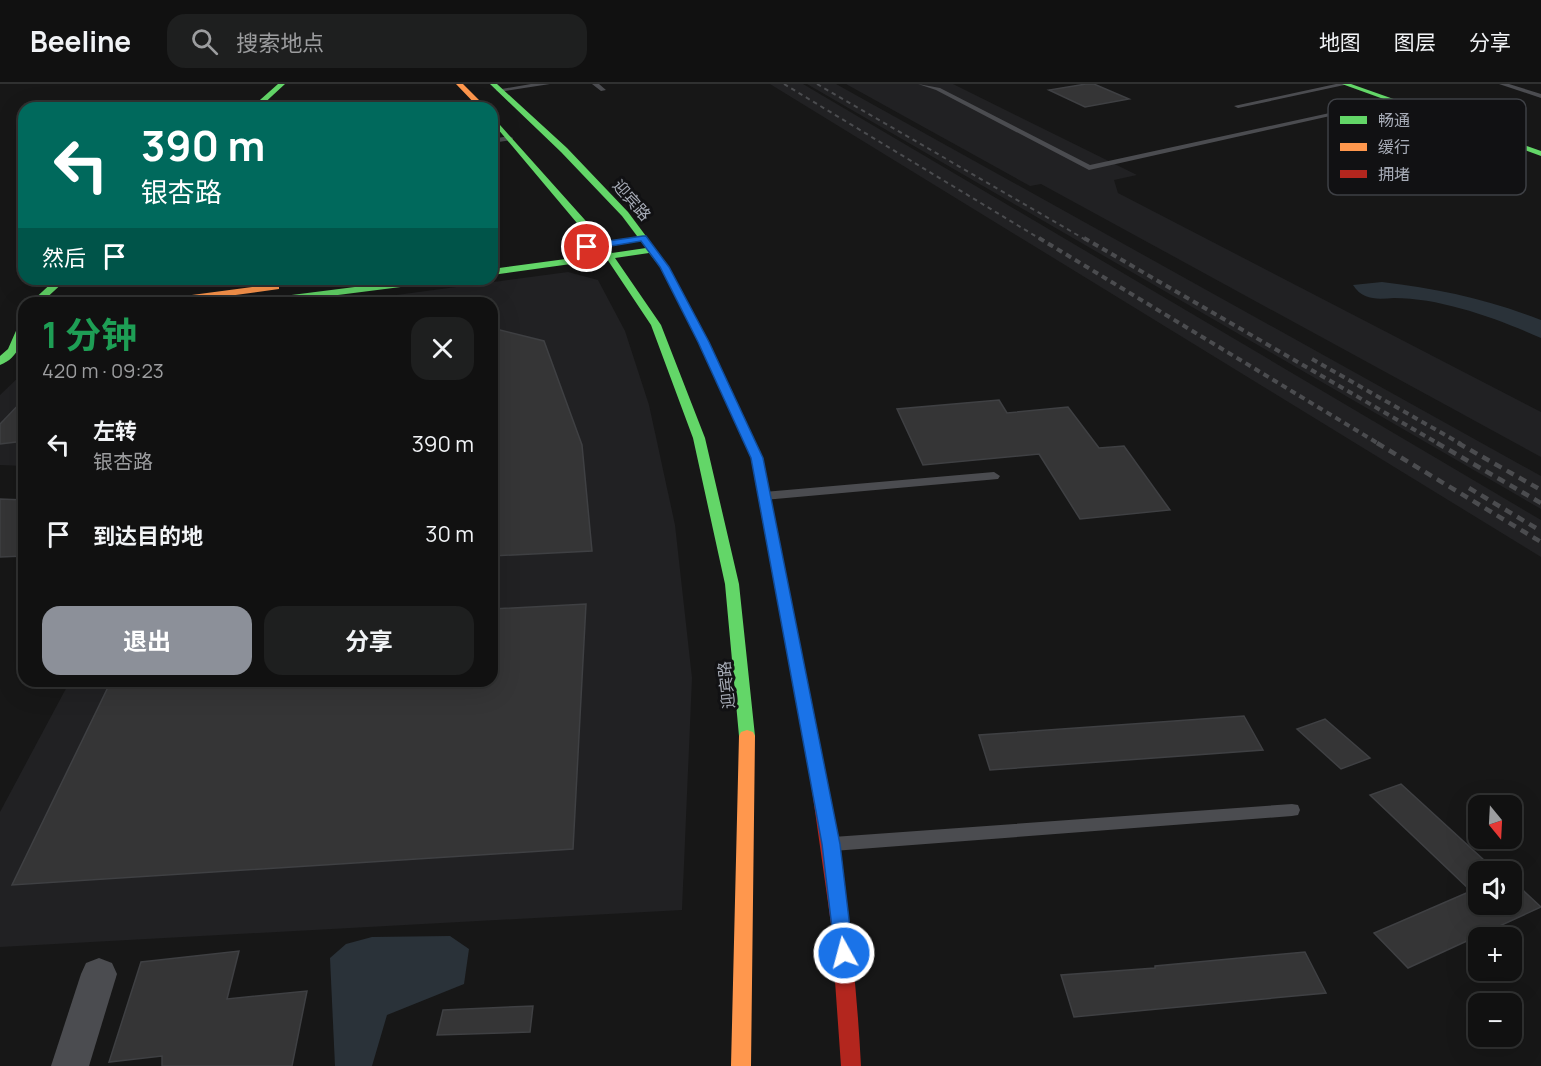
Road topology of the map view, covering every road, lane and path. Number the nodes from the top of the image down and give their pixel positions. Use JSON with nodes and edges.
{"nodes":[{"id":1,"x":282,"y":84,"type":"edge"},
{"id":2,"x":459,"y":84,"type":"edge"},
{"id":3,"x":547,"y":84,"type":"edge"},
{"id":4,"x":595,"y":84,"type":"edge"},
{"id":5,"x":921,"y":84,"type":"edge"},
{"id":6,"x":1346,"y":84,"type":"edge"},
{"id":7,"x":1365,"y":84,"type":"edge"},
{"id":8,"x":1502,"y":84,"type":"edge"},
{"id":9,"x":496,"y":87,"type":"edge"},
{"id":10,"x":603,"y":90,"type":"dead end"},
{"id":11,"x":1541,"y":96,"type":"edge"},
{"id":12,"x":1386,"y":99,"type":"edge"},
{"id":13,"x":1410,"y":99,"type":"edge"},
{"id":14,"x":262,"y":102,"type":"edge"},
{"id":15,"x":477,"y":102,"type":"edge"},
{"id":16,"x":1238,"y":106,"type":"dead end"},
{"id":17,"x":1328,"y":116,"type":"edge"},
{"id":18,"x":498,"y":125,"type":"edge"},
{"id":19,"x":509,"y":138,"type":"junction"},
{"id":20,"x":1526,"y":138,"type":"edge"},
{"id":21,"x":498,"y":140,"type":"edge"},
{"id":22,"x":1541,"y":143,"type":"edge"},
{"id":23,"x":1526,"y":149,"type":"edge"},
{"id":24,"x":1541,"y":154,"type":"edge"},
{"id":25,"x":643,"y":238,"type":"junction"},
{"id":26,"x":652,"y":250,"type":"junction"},
{"id":27,"x":605,"y":251,"type":"junction"},
{"id":28,"x":498,"y":260,"type":"edge"},
{"id":29,"x":498,"y":271,"type":"edge"},
{"id":30,"x":55,"y":285,"type":"edge"},
{"id":31,"x":294,"y":285,"type":"edge"},
{"id":32,"x":393,"y":285,"type":"edge"},
{"id":33,"x":42,"y":297,"type":"edge"},
{"id":34,"x":200,"y":297,"type":"edge"},
{"id":35,"x":299,"y":297,"type":"edge"},
{"id":36,"x":8,"y":321,"type":"dead end"},
{"id":37,"x":18,"y":325,"type":"edge"},
{"id":38,"x":18,"y":329,"type":"edge"},
{"id":39,"x":0,"y":335,"type":"edge"},
{"id":40,"x":18,"y":338,"type":"edge"},
{"id":41,"x":0,"y":362,"type":"edge"},
{"id":42,"x":994,"y":477,"type":"dead end"},
{"id":43,"x":764,"y":496,"type":"junction"},
{"id":44,"x":1292,"y":810,"type":"dead end"},
{"id":45,"x":831,"y":844,"type":"junction"},
{"id":46,"x":99,"y":974,"type":"dead end"},
{"id":47,"x":70,"y":1066,"type":"edge"},
{"id":48,"x":741,"y":1066,"type":"edge"},
{"id":49,"x":851,"y":1066,"type":"edge"}],
"edges":[{"from":1,"to":14,"type":"main road"},
{"from":2,"to":15,"type":"main road"},
{"from":3,"to":9,"type":"lane"},
{"from":4,"to":10,"type":"lane"},
{"from":5,"to":17,"type":"lane"},
{"from":6,"to":12,"type":"main road"},
{"from":6,"to":16,"type":"lane"},
{"from":7,"to":13,"type":"main road"},
{"from":8,"to":11,"type":"lane"},
{"from":9,"to":25,"type":"main road","name":"迎宾路"},
{"from":18,"to":19,"type":"main road","name":"迎宾路"},
{"from":19,"to":21,"type":"lane"},
{"from":19,"to":27,"type":"main road","name":"迎宾路"},
{"from":20,"to":22,"type":"main road"},
{"from":23,"to":24,"type":"main road"},
{"from":25,"to":26,"type":"main road","name":"迎宾路"},
{"from":25,"to":27,"type":"main road"},
{"from":26,"to":27,"type":"main road"},
{"from":26,"to":43,"type":"main road","name":"迎宾路"},
{"from":27,"to":28,"type":"main road"},
{"from":27,"to":29,"type":"main road"},
{"from":27,"to":48,"type":"main road","name":"迎宾路"},
{"from":30,"to":33,"type":"main road"},
{"from":31,"to":34,"type":"main road"},
{"from":32,"to":35,"type":"main road"},
{"from":36,"to":37,"type":"main road"},
{"from":38,"to":39,"type":"main road"},
{"from":40,"to":41,"type":"main road"},
{"from":42,"to":43,"type":"lane"},
{"from":43,"to":45,"type":"main road","name":"迎宾路"},
{"from":44,"to":45,"type":"lane"},
{"from":45,"to":49,"type":"main road","name":"迎宾路"},
{"from":46,"to":47,"type":"street"}]}
